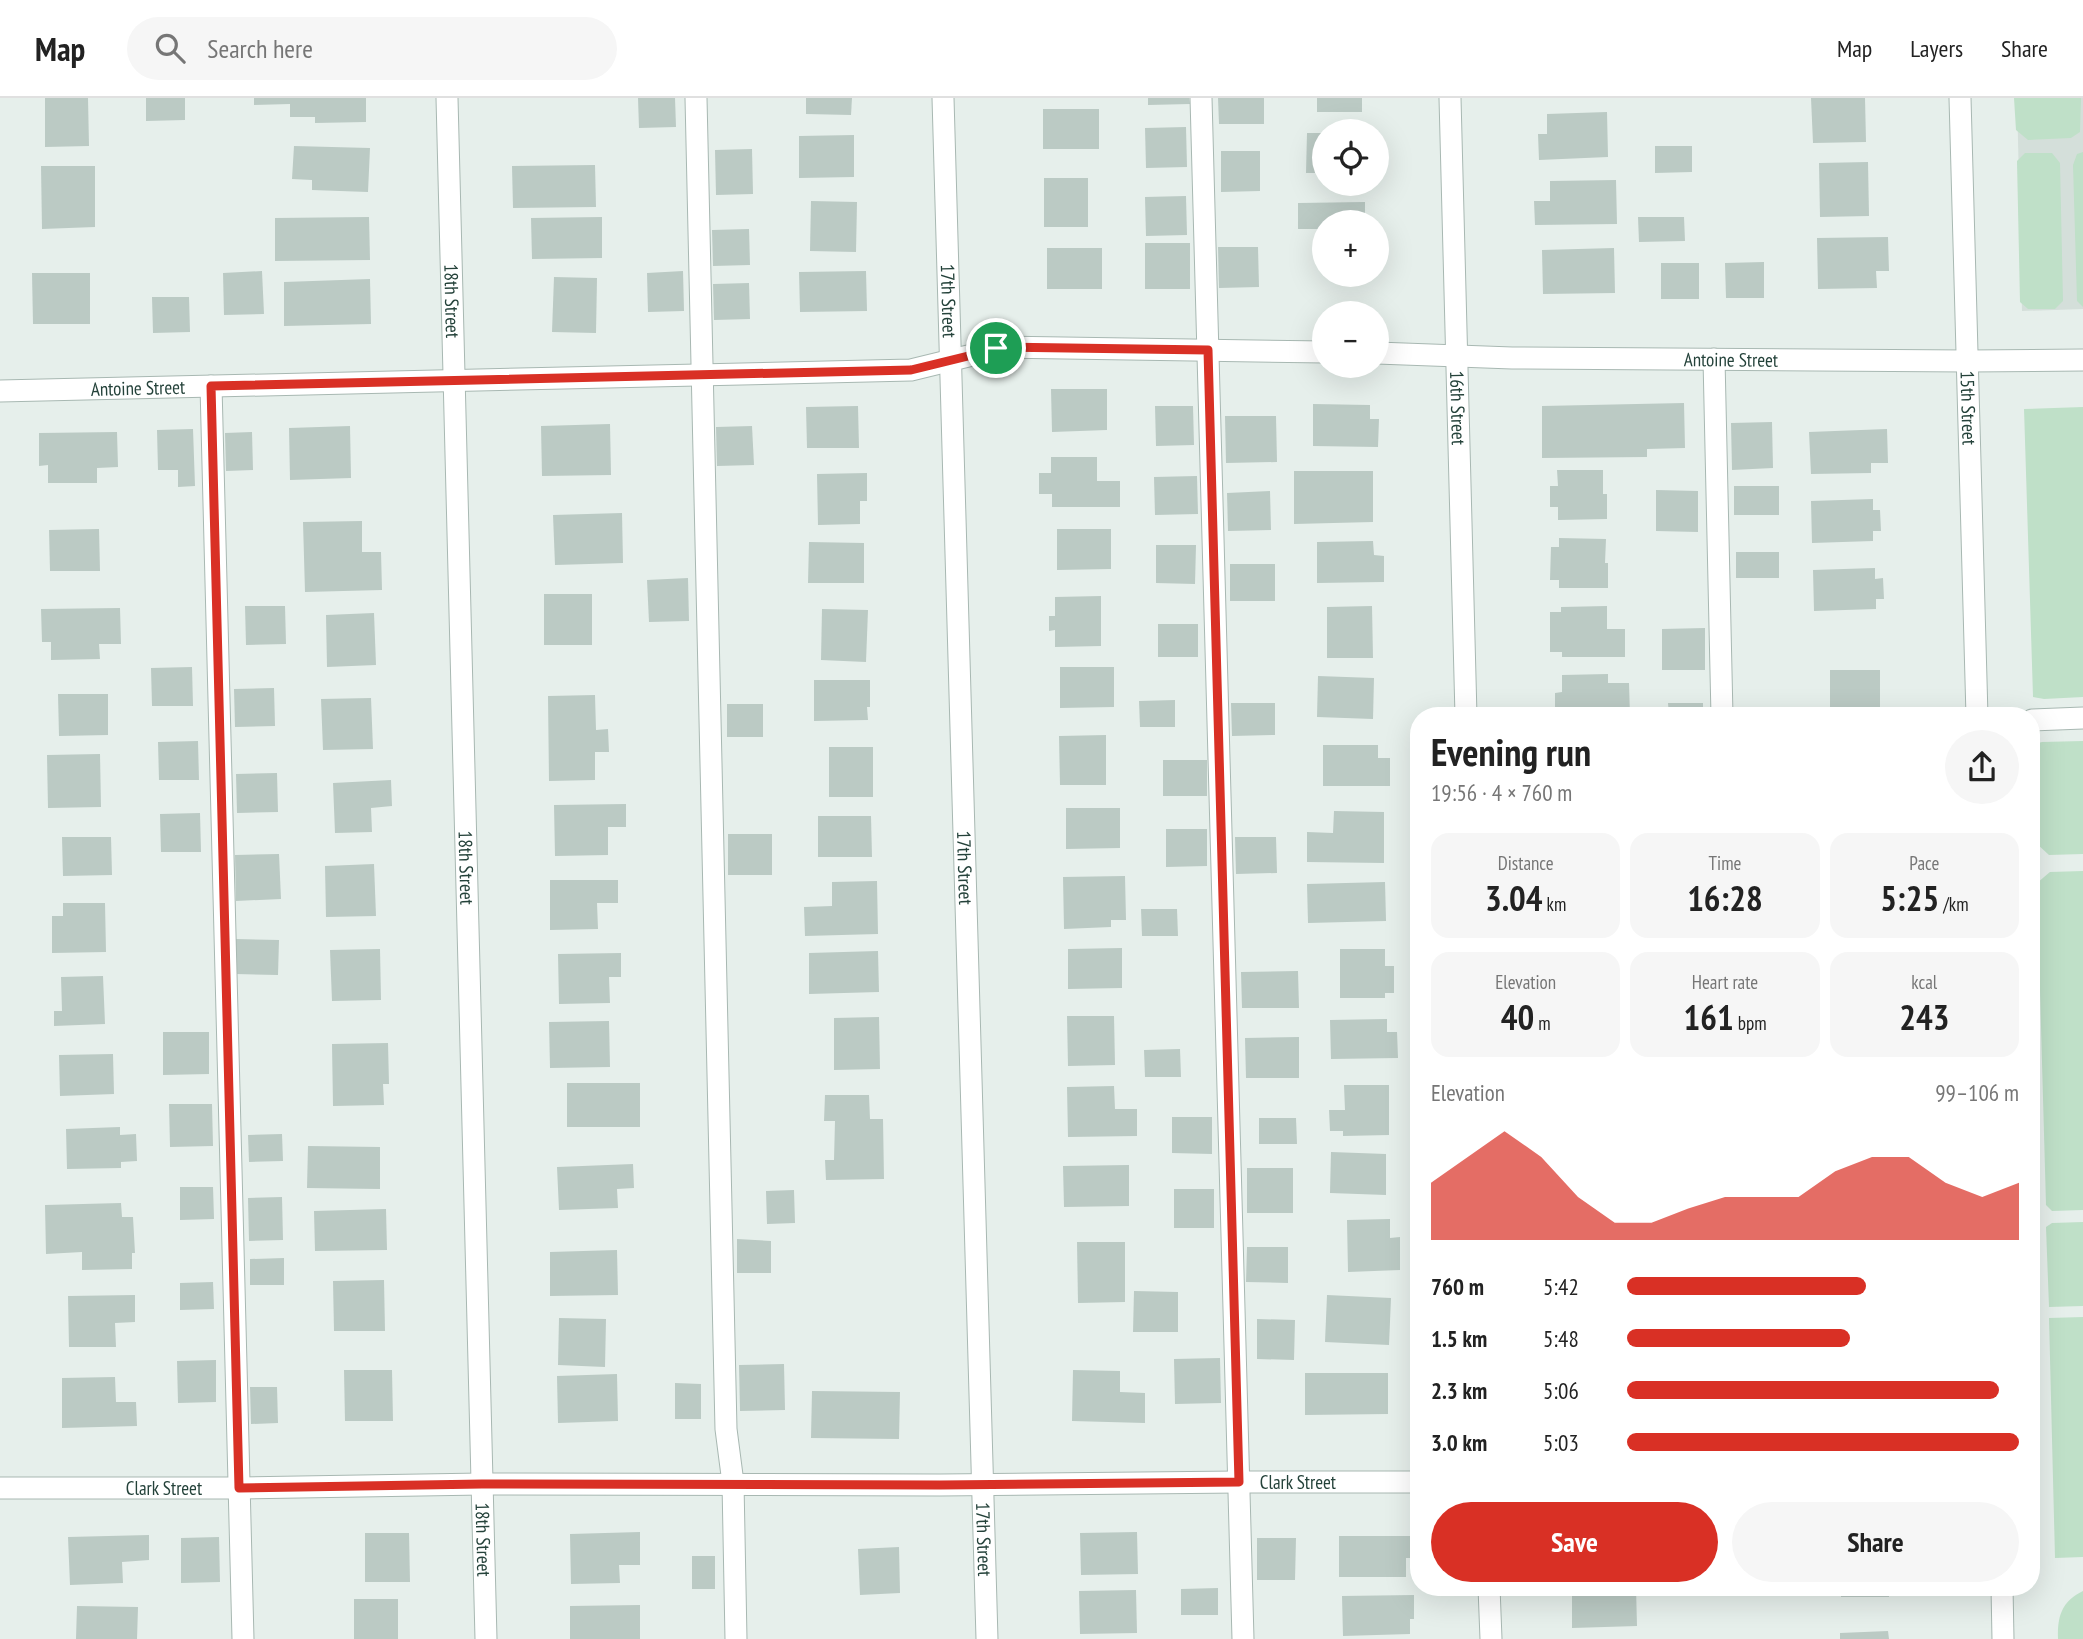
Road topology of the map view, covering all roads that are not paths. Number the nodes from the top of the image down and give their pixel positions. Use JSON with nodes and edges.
{"nodes":[{"id":1,"x":447,"y":98,"type":"edge"},
{"id":2,"x":696,"y":98,"type":"edge"},
{"id":3,"x":943,"y":98,"type":"edge"},
{"id":4,"x":1201,"y":98,"type":"edge"},
{"id":5,"x":1450,"y":98,"type":"edge"},
{"id":6,"x":1960,"y":98,"type":"edge"},
{"id":7,"x":1208,"y":350,"type":"junction"},
{"id":8,"x":1312,"y":352,"type":"edge"},
{"id":9,"x":1389,"y":354,"type":"edge"},
{"id":10,"x":1457,"y":357,"type":"junction"},
{"id":11,"x":1714,"y":359,"type":"junction"},
{"id":12,"x":2083,"y":360,"type":"edge"},
{"id":13,"x":950,"y":361,"type":"junction"},
{"id":14,"x":1968,"y":361,"type":"junction"},
{"id":15,"x":703,"y":374,"type":"junction"},
{"id":16,"x":453,"y":380,"type":"junction"},
{"id":17,"x":211,"y":386,"type":"junction"},
{"id":18,"x":0,"y":391,"type":"edge"},
{"id":19,"x":1466,"y":707,"type":"edge"},
{"id":20,"x":1722,"y":707,"type":"edge"},
{"id":21,"x":1977,"y":707,"type":"edge"},
{"id":22,"x":2083,"y":718,"type":"edge"},
{"id":23,"x":2040,"y":720,"type":"edge"},
{"id":24,"x":1239,"y":1482,"type":"junction"},
{"id":25,"x":1410,"y":1482,"type":"edge"},
{"id":26,"x":733,"y":1483,"type":"junction"},
{"id":27,"x":482,"y":1484,"type":"junction"},
{"id":28,"x":983,"y":1485,"type":"junction"},
{"id":29,"x":0,"y":1488,"type":"edge"},
{"id":30,"x":239,"y":1488,"type":"junction"},
{"id":31,"x":1489,"y":1596,"type":"edge"},
{"id":32,"x":2001,"y":1596,"type":"edge"},
{"id":33,"x":243,"y":1639,"type":"edge"},
{"id":34,"x":486,"y":1639,"type":"edge"},
{"id":35,"x":736,"y":1639,"type":"edge"},
{"id":36,"x":988,"y":1639,"type":"edge"},
{"id":37,"x":1243,"y":1639,"type":"edge"},
{"id":38,"x":1491,"y":1639,"type":"edge"},
{"id":39,"x":2003,"y":1639,"type":"edge"}],
"edges":[{"from":1,"to":16,"type":"street","name":"18th Street"},
{"from":2,"to":15,"type":"street"},
{"from":3,"to":13,"type":"street","name":"17th Street"},
{"from":4,"to":7,"type":"street"},
{"from":5,"to":10,"type":"street","name":"16th Street"},
{"from":6,"to":14,"type":"street","name":"15th Street"},
{"from":7,"to":8,"type":"street","name":"Antoine Street"},
{"from":7,"to":13,"type":"street","name":"Antoine Street"},
{"from":7,"to":24,"type":"street"},
{"from":9,"to":10,"type":"street","name":"Antoine Street"},
{"from":10,"to":11,"type":"street","name":"Antoine Street"},
{"from":10,"to":19,"type":"street","name":"16th Street"},
{"from":11,"to":14,"type":"street","name":"Antoine Street"},
{"from":11,"to":20,"type":"street"},
{"from":12,"to":14,"type":"street","name":"Antoine Street"},
{"from":13,"to":15,"type":"street","name":"Antoine Street"},
{"from":13,"to":28,"type":"street","name":"17th Street"},
{"from":14,"to":21,"type":"street","name":"15th Street"},
{"from":15,"to":16,"type":"street","name":"Antoine Street"},
{"from":15,"to":26,"type":"street"},
{"from":16,"to":17,"type":"street","name":"Antoine Street"},
{"from":16,"to":27,"type":"street","name":"18th Street"},
{"from":17,"to":18,"type":"street","name":"Antoine Street"},
{"from":17,"to":30,"type":"street"},
{"from":22,"to":23,"type":"street"},
{"from":24,"to":25,"type":"street","name":"Clark Street"},
{"from":24,"to":28,"type":"street","name":"Clark Street"},
{"from":24,"to":37,"type":"street"},
{"from":26,"to":27,"type":"street","name":"Clark Street"},
{"from":26,"to":28,"type":"street","name":"Clark Street"},
{"from":26,"to":35,"type":"street"},
{"from":27,"to":30,"type":"street","name":"Clark Street"},
{"from":27,"to":34,"type":"street","name":"18th Street"},
{"from":28,"to":36,"type":"street","name":"17th Street"},
{"from":29,"to":30,"type":"street","name":"Clark Street"},
{"from":30,"to":33,"type":"street"},
{"from":31,"to":38,"type":"street"},
{"from":32,"to":39,"type":"street"}]}
